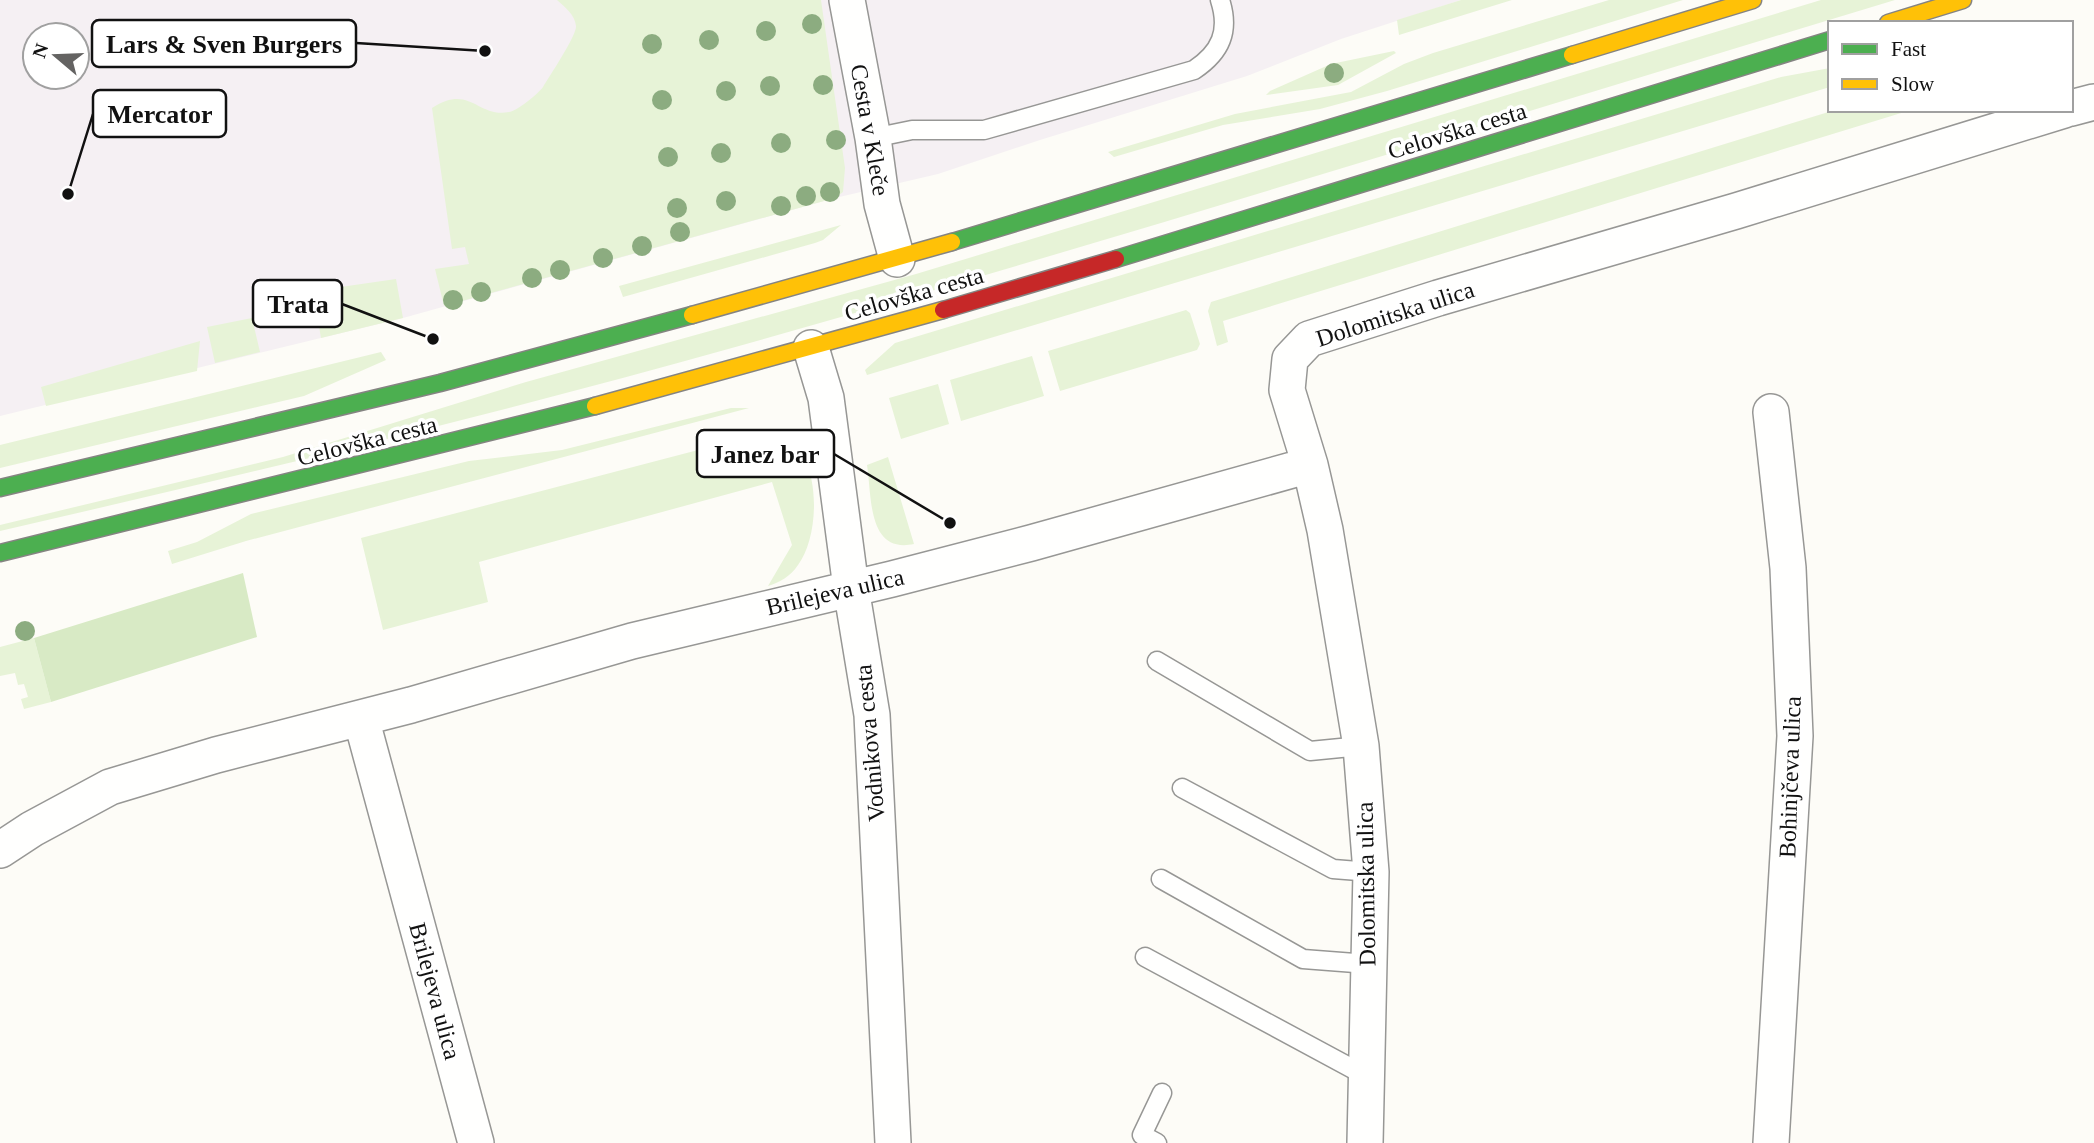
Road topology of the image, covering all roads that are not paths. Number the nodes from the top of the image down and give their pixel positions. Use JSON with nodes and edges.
{"nodes":[{"id":1,"x":847,"y":0,"type":"edge"},
{"id":2,"x":1220,"y":0,"type":"edge"},
{"id":3,"x":1753,"y":0,"type":"edge"},
{"id":4,"x":1963,"y":0,"type":"edge"},
{"id":5,"x":1895,"y":21,"type":"edge"},
{"id":6,"x":1828,"y":41,"type":"edge"},
{"id":7,"x":2094,"y":102,"type":"edge"},
{"id":8,"x":2073,"y":107,"type":"edge"},
{"id":9,"x":2058,"y":112,"type":"edge"},
{"id":10,"x":873,"y":138,"type":"junction"},
{"id":11,"x":897,"y":259,"type":"junction"},
{"id":12,"x":811,"y":348,"type":"junction"},
{"id":13,"x":1771,"y":412,"type":"dead end"},
{"id":14,"x":1310,"y":466,"type":"junction"},
{"id":15,"x":0,"y":488,"type":"edge"},
{"id":16,"x":0,"y":553,"type":"edge"},
{"id":17,"x":850,"y":588,"type":"junction"},
{"id":18,"x":1157,"y":662,"type":"dead end"},
{"id":19,"x":361,"y":718,"type":"junction"},
{"id":20,"x":1362,"y":746,"type":"junction"},
{"id":21,"x":1182,"y":788,"type":"dead end"},
{"id":22,"x":0,"y":850,"type":"edge"},
{"id":23,"x":1371,"y":872,"type":"junction"},
{"id":24,"x":1161,"y":879,"type":"dead end"},
{"id":25,"x":1145,"y":957,"type":"dead end"},
{"id":26,"x":1368,"y":964,"type":"junction"},
{"id":27,"x":1366,"y":1076,"type":"junction"},
{"id":28,"x":1162,"y":1093,"type":"dead end"},
{"id":29,"x":476,"y":1143,"type":"edge"},
{"id":30,"x":893,"y":1143,"type":"edge"},
{"id":31,"x":1157,"y":1143,"type":"edge"},
{"id":32,"x":1365,"y":1143,"type":"edge"},
{"id":33,"x":1771,"y":1143,"type":"edge"}],
"edges":[{"from":1,"to":10,"type":"street","name":"Cesta v Kleče"},
{"from":2,"to":10,"type":"lane"},
{"from":3,"to":11,"type":"main road","name":"Celovška cesta"},
{"from":4,"to":5,"type":"main road"},
{"from":6,"to":12,"type":"main road","name":"Celovška cesta"},
{"from":7,"to":8,"type":"street"},
{"from":9,"to":14,"type":"street","name":"Dolomitska ulica"},
{"from":10,"to":11,"type":"street","name":"Cesta v Kleče"},
{"from":11,"to":15,"type":"main road","name":"Celovška cesta"},
{"from":12,"to":16,"type":"main road","name":"Celovška cesta"},
{"from":12,"to":17,"type":"street","name":"Vodnikova cesta"},
{"from":13,"to":33,"type":"street","name":"Bohinjčeva ulica"},
{"from":14,"to":17,"type":"street","name":"Brilejeva ulica"},
{"from":14,"to":20,"type":"street","name":"Dolomitska ulica"},
{"from":17,"to":19,"type":"street","name":"Brilejeva ulica"},
{"from":17,"to":30,"type":"street","name":"Vodnikova cesta"},
{"from":18,"to":20,"type":"lane"},
{"from":19,"to":22,"type":"street","name":"Brilejeva ulica"},
{"from":19,"to":29,"type":"street","name":"Brilejeva ulica"},
{"from":20,"to":23,"type":"street","name":"Dolomitska ulica"},
{"from":21,"to":23,"type":"lane"},
{"from":23,"to":26,"type":"street","name":"Dolomitska ulica"},
{"from":24,"to":26,"type":"lane"},
{"from":25,"to":27,"type":"lane"},
{"from":26,"to":27,"type":"street","name":"Dolomitska ulica"},
{"from":27,"to":32,"type":"street","name":"Dolomitska ulica"},
{"from":28,"to":31,"type":"lane"}]}
